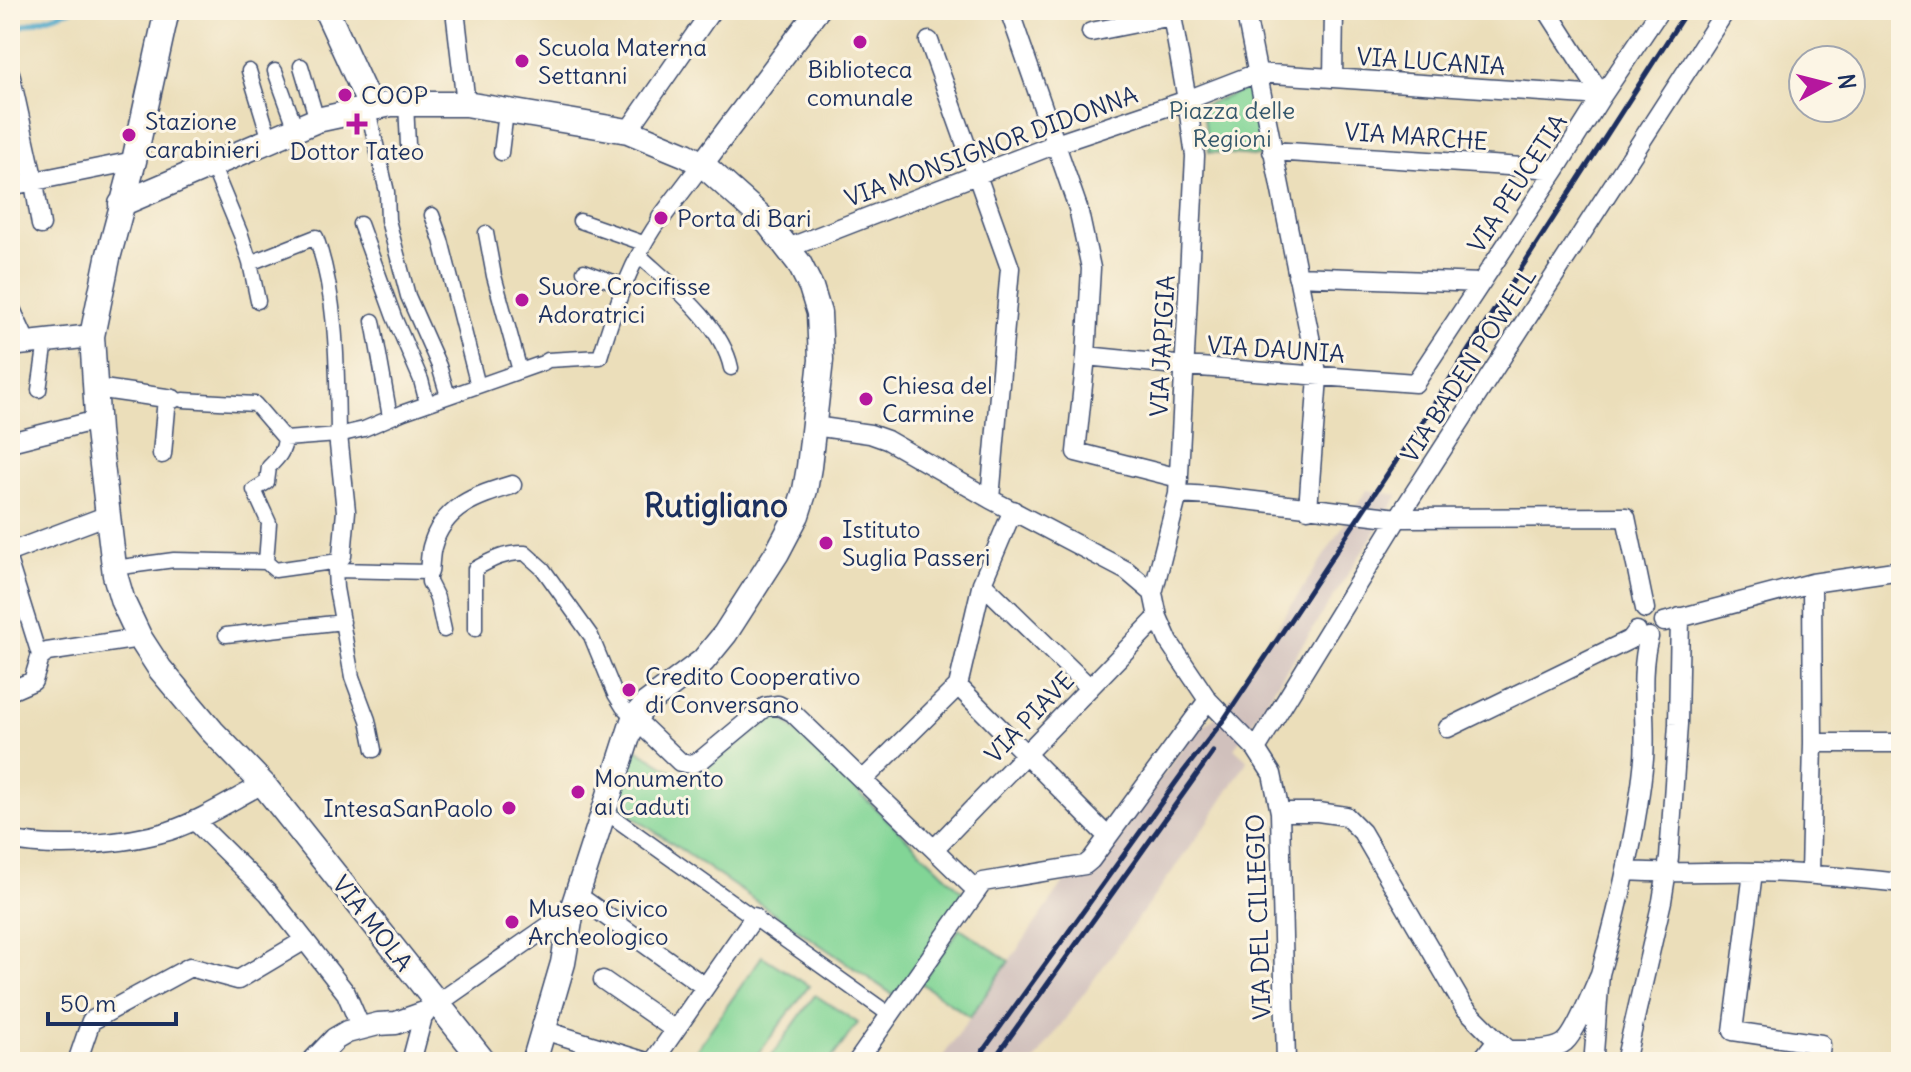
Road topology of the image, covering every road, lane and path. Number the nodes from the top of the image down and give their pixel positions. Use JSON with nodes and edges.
{"nodes":[{"id":1,"x":167,"y":10,"type":"edge"},
{"id":2,"x":326,"y":10,"type":"edge"},
{"id":3,"x":455,"y":10,"type":"edge"},
{"id":4,"x":712,"y":10,"type":"edge"},
{"id":5,"x":818,"y":10,"type":"edge"},
{"id":6,"x":1009,"y":10,"type":"edge"},
{"id":7,"x":1245,"y":10,"type":"edge"},
{"id":8,"x":1334,"y":10,"type":"edge"},
{"id":9,"x":1547,"y":10,"type":"edge"},
{"id":10,"x":1660,"y":10,"type":"edge"},
{"id":11,"x":1726,"y":10,"type":"edge"},
{"id":12,"x":1171,"y":13,"type":"edge"},
{"id":13,"x":1091,"y":32,"type":"dead end"},
{"id":14,"x":929,"y":41,"type":"dead end"},
{"id":15,"x":301,"y":66,"type":"dead end"},
{"id":16,"x":249,"y":71,"type":"dead end"},
{"id":17,"x":275,"y":71,"type":"dead end"},
{"id":18,"x":10,"y":73,"type":"edge"},
{"id":19,"x":1257,"y":73,"type":"junction"},
{"id":20,"x":1333,"y":78,"type":"junction"},
{"id":21,"x":1602,"y":96,"type":"junction"},
{"id":22,"x":1187,"y":100,"type":"junction"},
{"id":23,"x":406,"y":103,"type":"junction"},
{"id":24,"x":466,"y":104,"type":"junction"},
{"id":25,"x":368,"y":110,"type":"junction"},
{"id":26,"x":506,"y":112,"type":"junction"},
{"id":27,"x":307,"y":125,"type":"junction"},
{"id":28,"x":628,"y":131,"type":"junction"},
{"id":29,"x":270,"y":140,"type":"junction"},
{"id":30,"x":1056,"y":144,"type":"junction"},
{"id":31,"x":408,"y":145,"type":"dead end"},
{"id":32,"x":1272,"y":151,"type":"junction"},
{"id":33,"x":501,"y":153,"type":"dead end"},
{"id":34,"x":134,"y":161,"type":"junction"},
{"id":35,"x":702,"y":164,"type":"junction"},
{"id":36,"x":212,"y":165,"type":"junction"},
{"id":37,"x":1556,"y":169,"type":"junction"},
{"id":38,"x":978,"y":174,"type":"junction"},
{"id":39,"x":34,"y":182,"type":"junction"},
{"id":40,"x":10,"y":186,"type":"edge"},
{"id":41,"x":121,"y":204,"type":"junction"},
{"id":42,"x":432,"y":215,"type":"dead end"},
{"id":43,"x":580,"y":221,"type":"dead end"},
{"id":44,"x":658,"y":222,"type":"joint"},
{"id":45,"x":360,"y":224,"type":"dead end"},
{"id":46,"x":41,"y":225,"type":"dead end"},
{"id":47,"x":486,"y":233,"type":"dead end"},
{"id":48,"x":788,"y":248,"type":"junction"},
{"id":49,"x":641,"y":249,"type":"junction"},
{"id":50,"x":250,"y":263,"type":"junction"},
{"id":51,"x":584,"y":271,"type":"dead end"},
{"id":52,"x":1297,"y":276,"type":"junction"},
{"id":53,"x":1481,"y":283,"type":"junction"},
{"id":54,"x":624,"y":286,"type":"junction"},
{"id":55,"x":258,"y":301,"type":"dead end"},
{"id":56,"x":10,"y":307,"type":"edge"},
{"id":57,"x":373,"y":321,"type":"dead end"},
{"id":58,"x":92,"y":336,"type":"junction"},
{"id":59,"x":21,"y":345,"type":"edge"},
{"id":60,"x":1086,"y":356,"type":"junction"},
{"id":61,"x":1186,"y":366,"type":"junction"},
{"id":62,"x":731,"y":368,"type":"dead end"},
{"id":63,"x":520,"y":371,"type":"junction"},
{"id":64,"x":1318,"y":377,"type":"junction"},
{"id":65,"x":1415,"y":383,"type":"joint"},
{"id":66,"x":478,"y":386,"type":"junction"},
{"id":67,"x":96,"y":388,"type":"junction"},
{"id":68,"x":39,"y":390,"type":"dead end"},
{"id":69,"x":448,"y":396,"type":"junction"},
{"id":70,"x":174,"y":399,"type":"junction"},
{"id":71,"x":427,"y":403,"type":"junction"},
{"id":72,"x":390,"y":417,"type":"junction"},
{"id":73,"x":97,"y":420,"type":"junction"},
{"id":74,"x":814,"y":426,"type":"junction"},
{"id":75,"x":338,"y":435,"type":"junction"},
{"id":76,"x":285,"y":439,"type":"junction"},
{"id":77,"x":10,"y":442,"type":"edge"},
{"id":78,"x":162,"y":454,"type":"dead end"},
{"id":79,"x":512,"y":485,"type":"dead end"},
{"id":80,"x":1178,"y":486,"type":"junction"},
{"id":81,"x":990,"y":499,"type":"junction"},
{"id":82,"x":1308,"y":509,"type":"junction"},
{"id":83,"x":1013,"y":510,"type":"junction"},
{"id":84,"x":108,"y":515,"type":"junction"},
{"id":85,"x":1398,"y":518,"type":"junction"},
{"id":86,"x":10,"y":552,"type":"edge"},
{"id":87,"x":10,"y":562,"type":"edge"},
{"id":88,"x":266,"y":562,"type":"junction"},
{"id":89,"x":339,"y":562,"type":"junction"},
{"id":90,"x":114,"y":568,"type":"junction"},
{"id":91,"x":1901,"y":570,"type":"edge"},
{"id":92,"x":429,"y":572,"type":"junction"},
{"id":93,"x":982,"y":583,"type":"junction"},
{"id":94,"x":1812,"y":583,"type":"junction"},
{"id":95,"x":1153,"y":593,"type":"junction"},
{"id":96,"x":1645,"y":609,"type":"junction"},
{"id":97,"x":1158,"y":617,"type":"junction"},
{"id":98,"x":1672,"y":619,"type":"junction"},
{"id":99,"x":343,"y":622,"type":"junction"},
{"id":100,"x":475,"y":629,"type":"dead end"},
{"id":101,"x":444,"y":630,"type":"dead end"},
{"id":102,"x":1643,"y":634,"type":"junction"},
{"id":103,"x":226,"y":635,"type":"dead end"},
{"id":104,"x":140,"y":638,"type":"junction"},
{"id":105,"x":40,"y":658,"type":"junction"},
{"id":106,"x":958,"y":686,"type":"junction"},
{"id":107,"x":1090,"y":688,"type":"junction"},
{"id":108,"x":10,"y":691,"type":"edge"},
{"id":109,"x":1208,"y":700,"type":"junction"},
{"id":110,"x":634,"y":718,"type":"junction"},
{"id":111,"x":1448,"y":728,"type":"dead end"},
{"id":112,"x":1813,"y":743,"type":"junction"},
{"id":113,"x":1901,"y":743,"type":"edge"},
{"id":114,"x":1256,"y":749,"type":"junction"},
{"id":115,"x":374,"y":750,"type":"dead end"},
{"id":116,"x":1026,"y":755,"type":"junction"},
{"id":117,"x":863,"y":780,"type":"junction"},
{"id":118,"x":263,"y":784,"type":"junction"},
{"id":119,"x":603,"y":810,"type":"junction"},
{"id":120,"x":1280,"y":812,"type":"junction"},
{"id":121,"x":194,"y":820,"type":"junction"},
{"id":122,"x":1108,"y":837,"type":"junction"},
{"id":123,"x":10,"y":840,"type":"edge"},
{"id":124,"x":934,"y":849,"type":"junction"},
{"id":125,"x":1626,"y":871,"type":"junction"},
{"id":126,"x":1753,"y":872,"type":"junction"},
{"id":127,"x":1667,"y":873,"type":"junction"},
{"id":128,"x":1810,"y":874,"type":"junction"},
{"id":129,"x":1901,"y":883,"type":"edge"},
{"id":130,"x":977,"y":891,"type":"junction"},
{"id":131,"x":574,"y":903,"type":"junction"},
{"id":132,"x":754,"y":917,"type":"junction"},
{"id":133,"x":305,"y":940,"type":"junction"},
{"id":134,"x":1600,"y":974,"type":"junction"},
{"id":135,"x":603,"y":980,"type":"dead end"},
{"id":136,"x":705,"y":987,"type":"junction"},
{"id":137,"x":430,"y":1008,"type":"junction"},
{"id":138,"x":890,"y":1015,"type":"junction"},
{"id":139,"x":361,"y":1028,"type":"junction"},
{"id":140,"x":543,"y":1030,"type":"junction"},
{"id":141,"x":675,"y":1030,"type":"junction"},
{"id":142,"x":1565,"y":1043,"type":"junction"},
{"id":143,"x":1503,"y":1045,"type":"junction"},
{"id":144,"x":1594,"y":1058,"type":"edge"},
{"id":145,"x":77,"y":1062,"type":"edge"},
{"id":146,"x":313,"y":1062,"type":"edge"},
{"id":147,"x":411,"y":1062,"type":"edge"},
{"id":148,"x":484,"y":1062,"type":"edge"},
{"id":149,"x":534,"y":1062,"type":"edge"},
{"id":150,"x":650,"y":1062,"type":"edge"},
{"id":151,"x":857,"y":1062,"type":"edge"},
{"id":152,"x":1286,"y":1062,"type":"edge"},
{"id":153,"x":1480,"y":1062,"type":"edge"},
{"id":154,"x":1528,"y":1062,"type":"edge"},
{"id":155,"x":1554,"y":1062,"type":"edge"},
{"id":156,"x":1625,"y":1062,"type":"edge"},
{"id":157,"x":1819,"y":1062,"type":"edge"}],
"edges":[{"from":1,"to":34,"type":"main road","name":"VIA MOLA"},
{"from":2,"to":25,"type":"main road"},
{"from":3,"to":24,"type":"street"},
{"from":4,"to":28,"type":"street"},
{"from":5,"to":35,"type":"street"},
{"from":6,"to":30,"type":"street"},
{"from":7,"to":19,"type":"street"},
{"from":8,"to":20,"type":"street"},
{"from":9,"to":21,"type":"street"},
{"from":10,"to":21,"type":"street","name":"VIA PEUCETIA"},
{"from":11,"to":85,"type":"street","name":"VIA BADEN POWELL"},
{"from":12,"to":13,"type":"street"},
{"from":12,"to":22,"type":"street","name":"VIA JAPIGIA"},
{"from":14,"to":38,"type":"street"},
{"from":15,"to":27,"type":"street"},
{"from":16,"to":29,"type":"street"},
{"from":17,"to":27,"type":"street"},
{"from":18,"to":39,"type":"street"},
{"from":19,"to":20,"type":"street","name":"VIA LUCANIA"},
{"from":19,"to":22,"type":"street","name":"VIA MONSIGNOR DIDONNA"},
{"from":19,"to":32,"type":"street"},
{"from":20,"to":21,"type":"street","name":"VIA LUCANIA"},
{"from":21,"to":37,"type":"street","name":"VIA PEUCETIA"},
{"from":22,"to":30,"type":"street","name":"VIA MONSIGNOR DIDONNA"},
{"from":22,"to":61,"type":"street","name":"VIA JAPIGIA"},
{"from":23,"to":24,"type":"main road"},
{"from":23,"to":25,"type":"main road"},
{"from":23,"to":31,"type":"street"},
{"from":24,"to":26,"type":"main road"},
{"from":25,"to":27,"type":"main road"},
{"from":25,"to":69,"type":"street"},
{"from":26,"to":28,"type":"main road"},
{"from":26,"to":33,"type":"street"},
{"from":27,"to":29,"type":"main road"},
{"from":28,"to":35,"type":"main road"},
{"from":29,"to":36,"type":"main road"},
{"from":30,"to":38,"type":"street","name":"VIA MONSIGNOR DIDONNA"},
{"from":30,"to":60,"type":"street"},
{"from":32,"to":37,"type":"street","name":"VIA MARCHE"},
{"from":32,"to":52,"type":"street"},
{"from":34,"to":39,"type":"street"},
{"from":34,"to":41,"type":"main road","name":"VIA MOLA"},
{"from":35,"to":44,"type":"street"},
{"from":35,"to":48,"type":"main road"},
{"from":36,"to":41,"type":"main road"},
{"from":36,"to":50,"type":"street"},
{"from":37,"to":53,"type":"street","name":"VIA PEUCETIA"},
{"from":38,"to":48,"type":"street","name":"VIA MONSIGNOR DIDONNA"},
{"from":38,"to":81,"type":"street"},
{"from":39,"to":40,"type":"street"},
{"from":39,"to":46,"type":"street"},
{"from":41,"to":58,"type":"main road","name":"VIA MOLA"},
{"from":42,"to":66,"type":"street"},
{"from":43,"to":49,"type":"street"},
{"from":44,"to":49,"type":"street"},
{"from":45,"to":71,"type":"street"},
{"from":47,"to":63,"type":"street"},
{"from":48,"to":74,"type":"main road"},
{"from":49,"to":54,"type":"street"},
{"from":49,"to":62,"type":"street"},
{"from":50,"to":55,"type":"street"},
{"from":50,"to":75,"type":"street"},
{"from":51,"to":54,"type":"street"},
{"from":52,"to":53,"type":"street"},
{"from":52,"to":64,"type":"street"},
{"from":53,"to":65,"type":"street","name":"VIA PEUCETIA"},
{"from":54,"to":63,"type":"street"},
{"from":56,"to":59,"type":"street"},
{"from":57,"to":72,"type":"street"},
{"from":58,"to":59,"type":"street"},
{"from":58,"to":67,"type":"main road","name":"VIA MOLA"},
{"from":59,"to":68,"type":"street"},
{"from":60,"to":61,"type":"street","name":"VIA DAUNIA"},
{"from":60,"to":80,"type":"street"},
{"from":61,"to":64,"type":"street","name":"VIA DAUNIA"},
{"from":61,"to":80,"type":"street","name":"VIA JAPIGIA"},
{"from":63,"to":66,"type":"street"},
{"from":64,"to":65,"type":"street","name":"VIA DAUNIA"},
{"from":64,"to":82,"type":"street"},
{"from":66,"to":69,"type":"street"},
{"from":67,"to":70,"type":"street"},
{"from":67,"to":73,"type":"main road","name":"VIA MOLA"},
{"from":69,"to":71,"type":"street"},
{"from":70,"to":76,"type":"street"},
{"from":70,"to":78,"type":"street"},
{"from":71,"to":72,"type":"street"},
{"from":72,"to":75,"type":"street"},
{"from":73,"to":77,"type":"street"},
{"from":73,"to":84,"type":"main road","name":"VIA MOLA"},
{"from":74,"to":81,"type":"street"},
{"from":74,"to":110,"type":"main road"},
{"from":75,"to":76,"type":"street"},
{"from":75,"to":89,"type":"street"},
{"from":76,"to":88,"type":"street"},
{"from":79,"to":92,"type":"street"},
{"from":80,"to":82,"type":"street"},
{"from":80,"to":95,"type":"street","name":"VIA JAPIGIA"},
{"from":81,"to":83,"type":"street"},
{"from":82,"to":85,"type":"street"},
{"from":83,"to":93,"type":"street"},
{"from":83,"to":95,"type":"street"},
{"from":84,"to":86,"type":"street"},
{"from":84,"to":90,"type":"main road","name":"VIA MOLA"},
{"from":85,"to":96,"type":"street"},
{"from":85,"to":114,"type":"street","name":"VIA BADEN POWELL"},
{"from":87,"to":105,"type":"street"},
{"from":88,"to":89,"type":"street"},
{"from":88,"to":90,"type":"street"},
{"from":89,"to":92,"type":"street"},
{"from":89,"to":99,"type":"street"},
{"from":90,"to":104,"type":"main road","name":"VIA MOLA"},
{"from":91,"to":94,"type":"street"},
{"from":92,"to":101,"type":"street"},
{"from":93,"to":106,"type":"street"},
{"from":93,"to":107,"type":"street"},
{"from":94,"to":98,"type":"street"},
{"from":94,"to":112,"type":"street"},
{"from":95,"to":97,"type":"street","name":"VIA DEL CILIEGIO"},
{"from":96,"to":98,"type":"street"},
{"from":96,"to":102,"type":"street"},
{"from":97,"to":107,"type":"street","name":"VIA PIAVE"},
{"from":97,"to":109,"type":"street","name":"VIA DEL CILIEGIO"},
{"from":98,"to":102,"type":"street"},
{"from":98,"to":127,"type":"street"},
{"from":99,"to":103,"type":"street"},
{"from":99,"to":115,"type":"street"},
{"from":100,"to":110,"type":"street"},
{"from":102,"to":111,"type":"street"},
{"from":102,"to":125,"type":"street"},
{"from":104,"to":105,"type":"street"},
{"from":104,"to":118,"type":"main road","name":"VIA MOLA"},
{"from":105,"to":108,"type":"street"},
{"from":106,"to":116,"type":"street"},
{"from":106,"to":117,"type":"street"},
{"from":107,"to":116,"type":"street","name":"VIA PIAVE"},
{"from":109,"to":114,"type":"street","name":"VIA DEL CILIEGIO"},
{"from":109,"to":122,"type":"street"},
{"from":110,"to":117,"type":"street"},
{"from":110,"to":119,"type":"main road"},
{"from":112,"to":113,"type":"street"},
{"from":112,"to":128,"type":"street"},
{"from":114,"to":120,"type":"street","name":"VIA DEL CILIEGIO"},
{"from":116,"to":122,"type":"street"},
{"from":116,"to":124,"type":"street","name":"VIA PIAVE"},
{"from":117,"to":124,"type":"street"},
{"from":118,"to":121,"type":"street"},
{"from":118,"to":137,"type":"main road","name":"VIA MOLA"},
{"from":119,"to":131,"type":"main road"},
{"from":119,"to":132,"type":"street"},
{"from":120,"to":143,"type":"street"},
{"from":120,"to":152,"type":"street","name":"VIA DEL CILIEGIO"},
{"from":121,"to":123,"type":"street"},
{"from":121,"to":133,"type":"street"},
{"from":122,"to":130,"type":"street"},
{"from":124,"to":130,"type":"street"},
{"from":125,"to":127,"type":"street"},
{"from":125,"to":134,"type":"street"},
{"from":126,"to":127,"type":"street"},
{"from":126,"to":128,"type":"street"},
{"from":126,"to":157,"type":"street"},
{"from":127,"to":156,"type":"street"},
{"from":128,"to":129,"type":"street"},
{"from":130,"to":138,"type":"street"},
{"from":131,"to":136,"type":"street"},
{"from":131,"to":137,"type":"street"},
{"from":131,"to":140,"type":"main road"},
{"from":132,"to":136,"type":"street"},
{"from":132,"to":138,"type":"street"},
{"from":133,"to":139,"type":"street"},
{"from":133,"to":145,"type":"street"},
{"from":134,"to":142,"type":"street"},
{"from":134,"to":144,"type":"street"},
{"from":135,"to":141,"type":"street"},
{"from":136,"to":141,"type":"street"},
{"from":137,"to":139,"type":"street"},
{"from":137,"to":147,"type":"street"},
{"from":137,"to":148,"type":"main road","name":"VIA MOLA"},
{"from":138,"to":151,"type":"street"},
{"from":139,"to":146,"type":"street"},
{"from":140,"to":149,"type":"main road"},
{"from":140,"to":150,"type":"street"},
{"from":141,"to":150,"type":"street"},
{"from":142,"to":143,"type":"street"},
{"from":142,"to":144,"type":"street"},
{"from":142,"to":155,"type":"street"},
{"from":143,"to":153,"type":"street"},
{"from":143,"to":154,"type":"street"}]}
